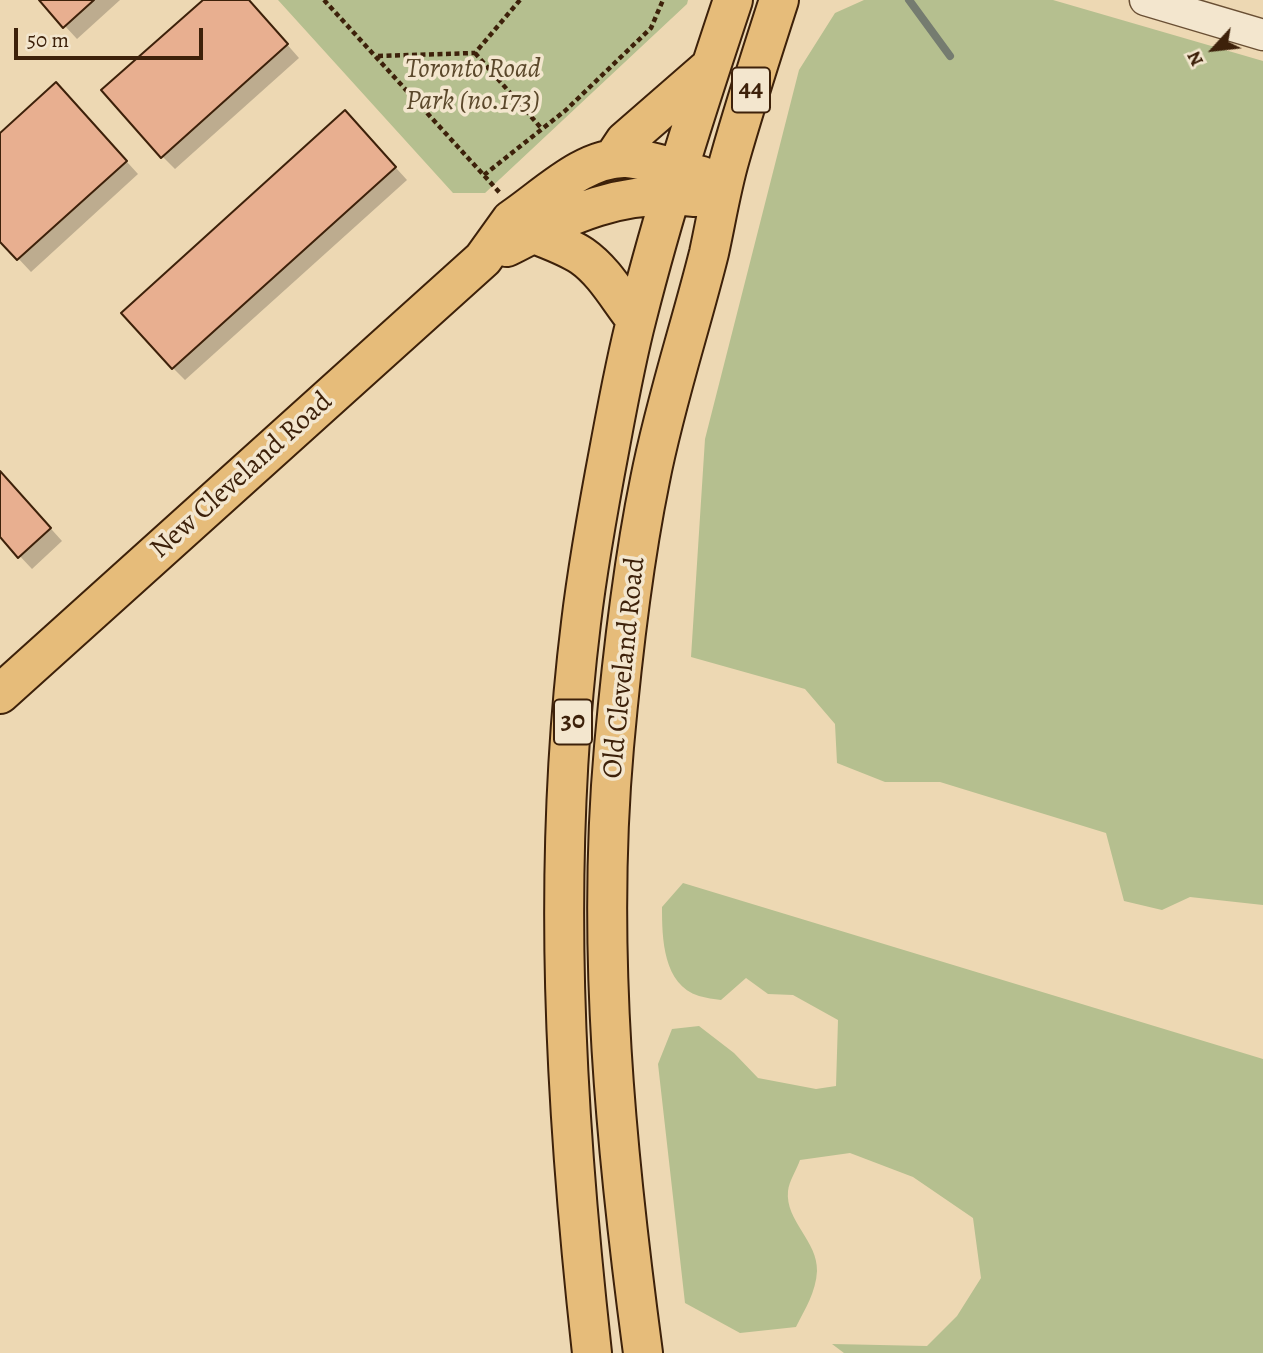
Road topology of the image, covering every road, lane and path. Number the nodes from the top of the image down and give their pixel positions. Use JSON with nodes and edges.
{"nodes":[{"id":1,"x":324,"y":0,"type":"edge"},
{"id":2,"x":520,"y":0,"type":"edge"},
{"id":3,"x":663,"y":0,"type":"edge"},
{"id":4,"x":733,"y":0,"type":"edge"},
{"id":5,"x":779,"y":0,"type":"edge"},
{"id":6,"x":1144,"y":0,"type":"edge"},
{"id":7,"x":1263,"y":34,"type":"edge"},
{"id":8,"x":475,"y":53,"type":"junction"},
{"id":9,"x":377,"y":57,"type":"junction"},
{"id":10,"x":711,"y":65,"type":"junction"},
{"id":11,"x":542,"y":129,"type":"junction"},
{"id":12,"x":613,"y":159,"type":"junction"},
{"id":13,"x":484,"y":175,"type":"junction"},
{"id":14,"x":675,"y":182,"type":"junction"},
{"id":15,"x":722,"y":191,"type":"junction"},
{"id":16,"x":525,"y":224,"type":"junction"},
{"id":17,"x":636,"y":320,"type":"junction"},
{"id":18,"x":0,"y":694,"type":"edge"},
{"id":19,"x":592,"y":1353,"type":"edge"},
{"id":20,"x":643,"y":1353,"type":"edge"}],
"edges":[{"from":1,"to":9,"type":"path"},
{"from":2,"to":8,"type":"path"},
{"from":3,"to":11,"type":"path"},
{"from":4,"to":10,"type":"main road","name":"Old Cleveland Road","number":"44"},
{"from":5,"to":15,"type":"main road","name":"Old Cleveland Road","number":"44"},
{"from":6,"to":7,"type":"street"},
{"from":8,"to":9,"type":"path"},
{"from":8,"to":11,"type":"path"},
{"from":9,"to":13,"type":"path"},
{"from":10,"to":12,"type":"main road","number":"44"},
{"from":10,"to":14,"type":"main road","name":"Old Cleveland Road"},
{"from":11,"to":13,"type":"path"},
{"from":12,"to":14,"type":"main road","name":"New Cleveland Road"},
{"from":12,"to":16,"type":"main road","name":"New Cleveland Road"},
{"from":13,"to":16,"type":"path"},
{"from":14,"to":15,"type":"main road","name":"New Cleveland Road"},
{"from":14,"to":16,"type":"main road","name":"New Cleveland Road"},
{"from":14,"to":17,"type":"main road","name":"Old Cleveland Road"},
{"from":15,"to":20,"type":"main road","name":"Old Cleveland Road","number":"30"},
{"from":16,"to":17,"type":"main road"},
{"from":16,"to":18,"type":"main road","name":"New Cleveland Road"},
{"from":17,"to":19,"type":"main road","name":"Old Cleveland Road","number":"30"}]}
